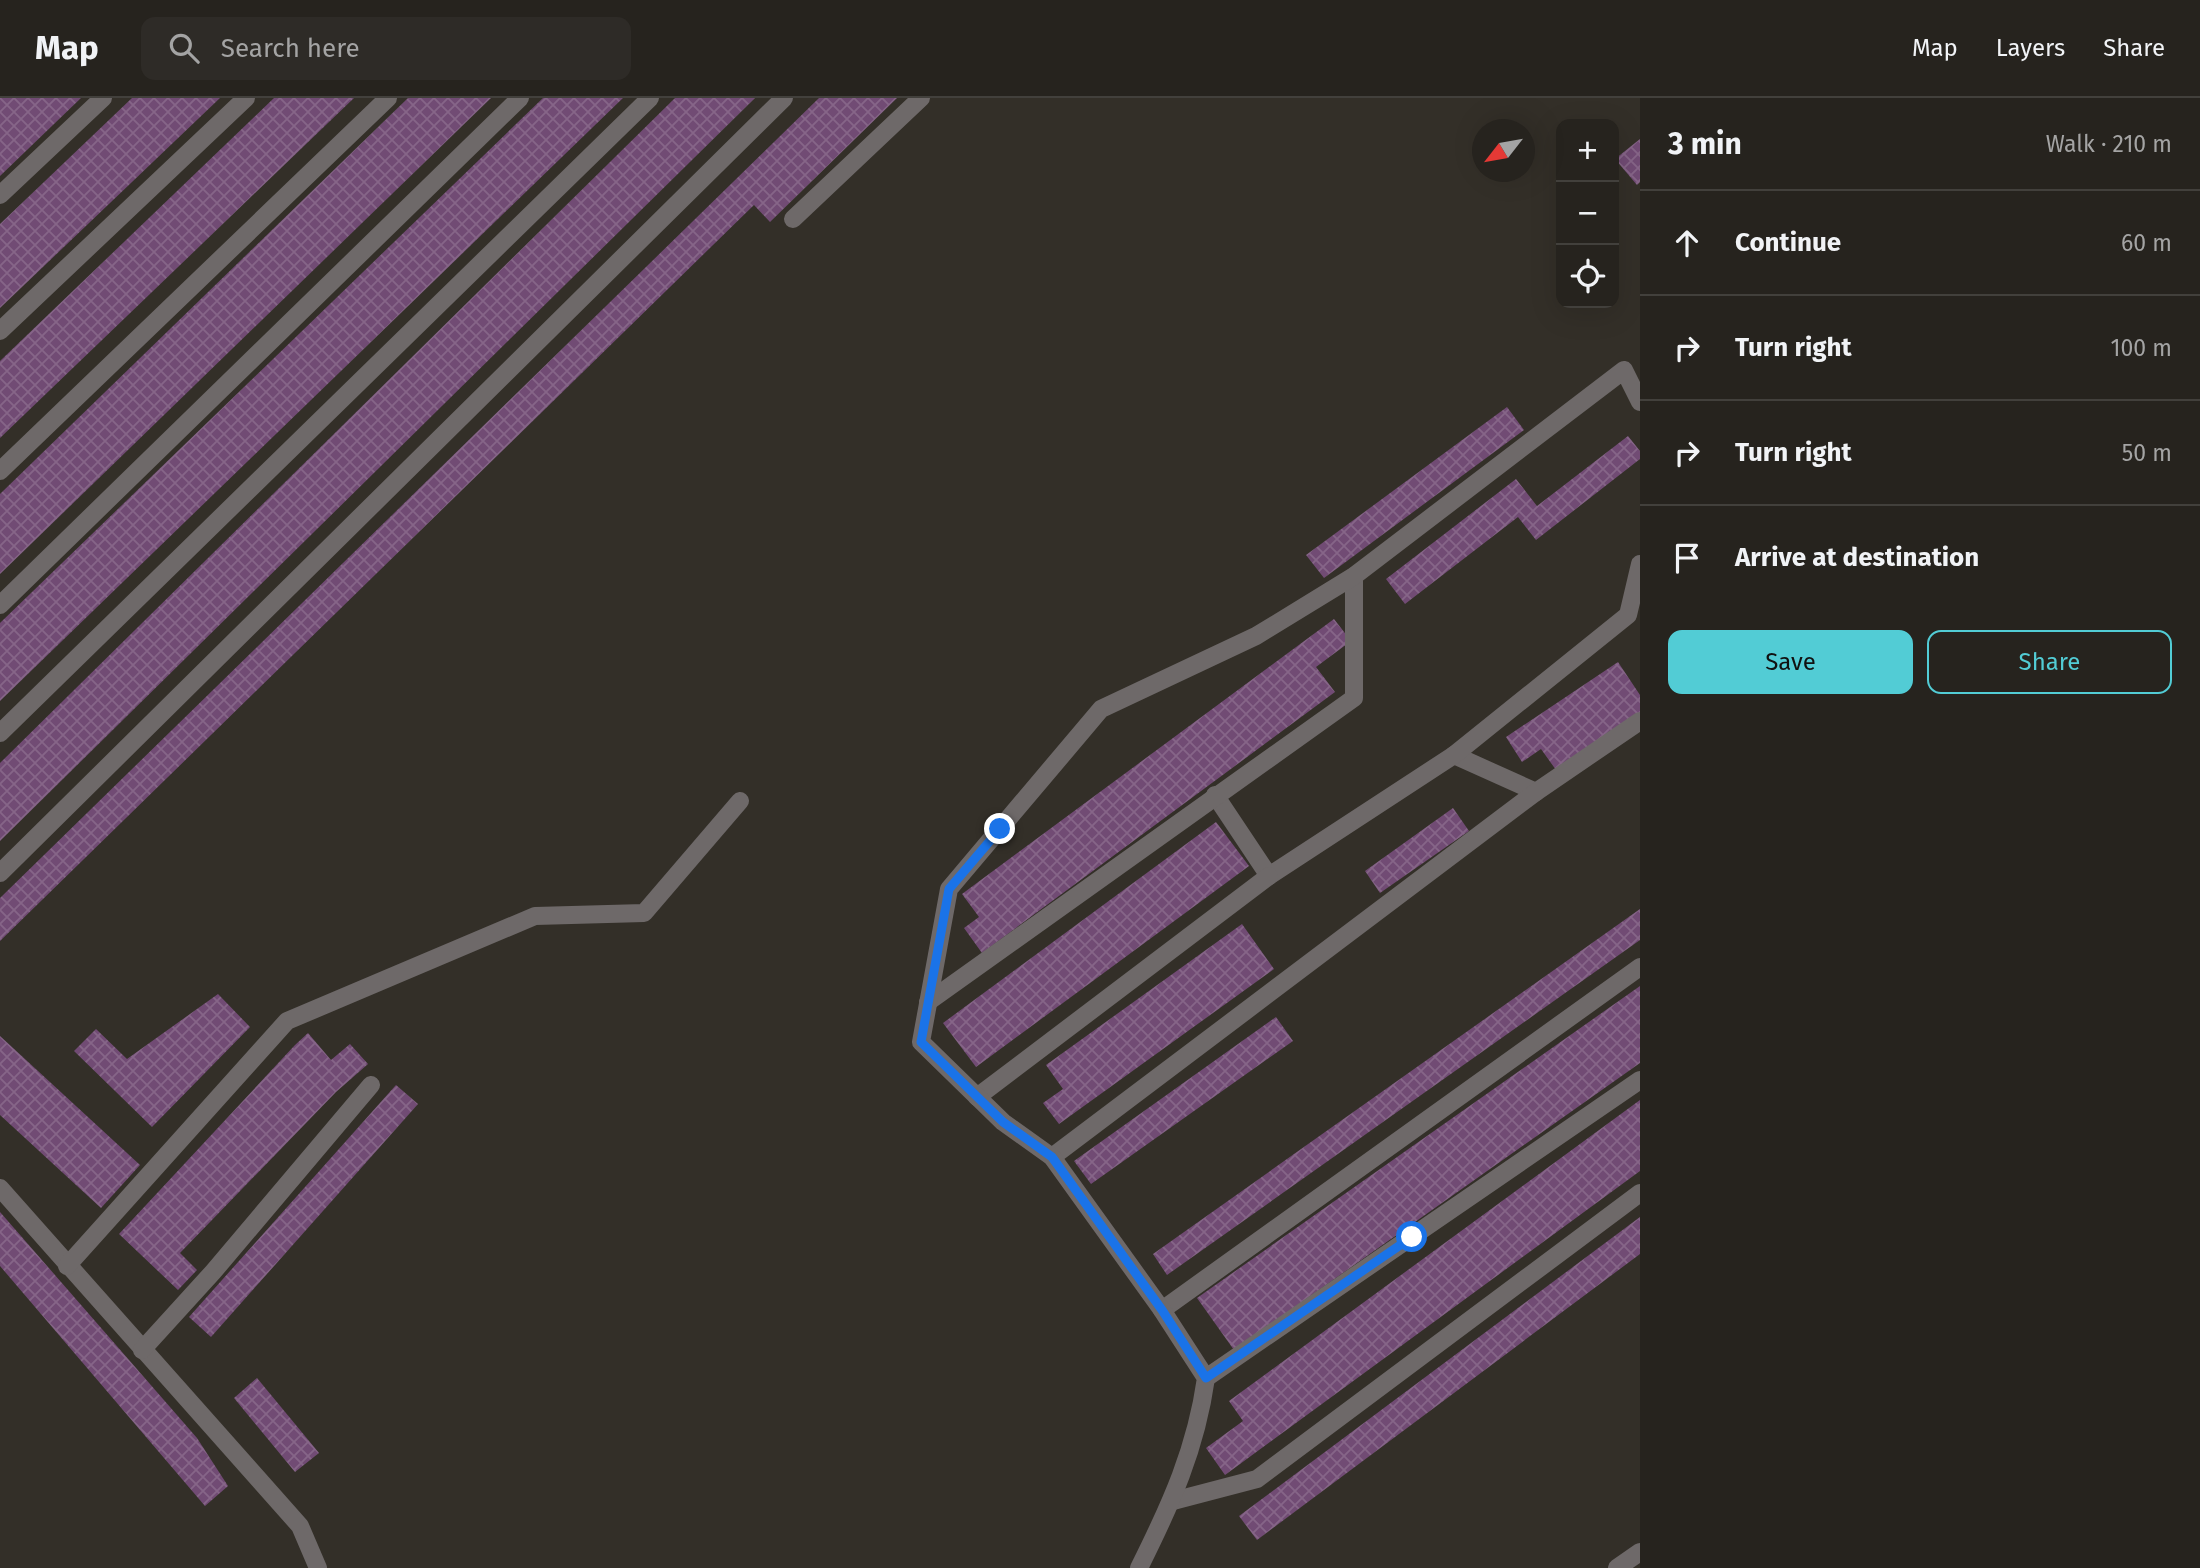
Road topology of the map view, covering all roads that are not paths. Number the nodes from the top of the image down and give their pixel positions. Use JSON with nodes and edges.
{"nodes":[{"id":1,"x":103,"y":98,"type":"edge"},
{"id":2,"x":246,"y":98,"type":"edge"},
{"id":3,"x":388,"y":98,"type":"edge"},
{"id":4,"x":520,"y":98,"type":"edge"},
{"id":5,"x":649,"y":98,"type":"edge"},
{"id":6,"x":784,"y":98,"type":"edge"},
{"id":7,"x":921,"y":98,"type":"edge"},
{"id":8,"x":0,"y":195,"type":"edge"},
{"id":9,"x":793,"y":219,"type":"dead end"},
{"id":10,"x":0,"y":331,"type":"edge"},
{"id":11,"x":1640,"y":402,"type":"edge"},
{"id":12,"x":0,"y":471,"type":"edge"},
{"id":13,"x":1640,"y":564,"type":"edge"},
{"id":14,"x":1354,"y":576,"type":"junction"},
{"id":15,"x":0,"y":605,"type":"edge"},
{"id":16,"x":1640,"y":721,"type":"edge"},
{"id":17,"x":0,"y":733,"type":"edge"},
{"id":18,"x":1454,"y":754,"type":"junction"},
{"id":19,"x":1536,"y":792,"type":"junction"},
{"id":20,"x":1215,"y":795,"type":"junction"},
{"id":21,"x":740,"y":802,"type":"dead end"},
{"id":22,"x":0,"y":873,"type":"edge"},
{"id":23,"x":1269,"y":876,"type":"junction"},
{"id":24,"x":1640,"y":967,"type":"edge"},
{"id":25,"x":928,"y":1002,"type":"junction"},
{"id":26,"x":1640,"y":1080,"type":"edge"},
{"id":27,"x":371,"y":1085,"type":"dead end"},
{"id":28,"x":977,"y":1097,"type":"junction"},
{"id":29,"x":1052,"y":1157,"type":"junction"},
{"id":30,"x":0,"y":1188,"type":"edge"},
{"id":31,"x":1640,"y":1193,"type":"edge"},
{"id":32,"x":67,"y":1266,"type":"junction"},
{"id":33,"x":1162,"y":1310,"type":"junction"},
{"id":34,"x":142,"y":1350,"type":"junction"},
{"id":35,"x":1206,"y":1378,"type":"junction"},
{"id":36,"x":1173,"y":1501,"type":"junction"},
{"id":37,"x":1640,"y":1552,"type":"edge"},
{"id":38,"x":318,"y":1568,"type":"edge"},
{"id":39,"x":1139,"y":1568,"type":"edge"},
{"id":40,"x":1617,"y":1568,"type":"edge"}],
"edges":[{"from":1,"to":8,"type":"lane"},
{"from":2,"to":10,"type":"lane"},
{"from":3,"to":12,"type":"lane"},
{"from":4,"to":15,"type":"lane"},
{"from":5,"to":17,"type":"lane"},
{"from":6,"to":22,"type":"lane"},
{"from":7,"to":9,"type":"lane"},
{"from":11,"to":14,"type":"lane"},
{"from":13,"to":18,"type":"lane"},
{"from":14,"to":20,"type":"lane"},
{"from":14,"to":25,"type":"lane"},
{"from":16,"to":19,"type":"lane"},
{"from":18,"to":19,"type":"lane"},
{"from":18,"to":23,"type":"lane"},
{"from":19,"to":29,"type":"lane"},
{"from":20,"to":23,"type":"lane"},
{"from":20,"to":25,"type":"lane"},
{"from":21,"to":32,"type":"lane"},
{"from":23,"to":28,"type":"lane"},
{"from":24,"to":33,"type":"lane"},
{"from":25,"to":28,"type":"lane"},
{"from":26,"to":35,"type":"lane"},
{"from":27,"to":34,"type":"lane"},
{"from":28,"to":29,"type":"lane"},
{"from":29,"to":33,"type":"lane"},
{"from":30,"to":32,"type":"lane"},
{"from":31,"to":36,"type":"lane"},
{"from":32,"to":34,"type":"lane"},
{"from":33,"to":35,"type":"lane"},
{"from":34,"to":38,"type":"lane"},
{"from":35,"to":36,"type":"lane"},
{"from":36,"to":39,"type":"lane"},
{"from":37,"to":40,"type":"lane"}]}
